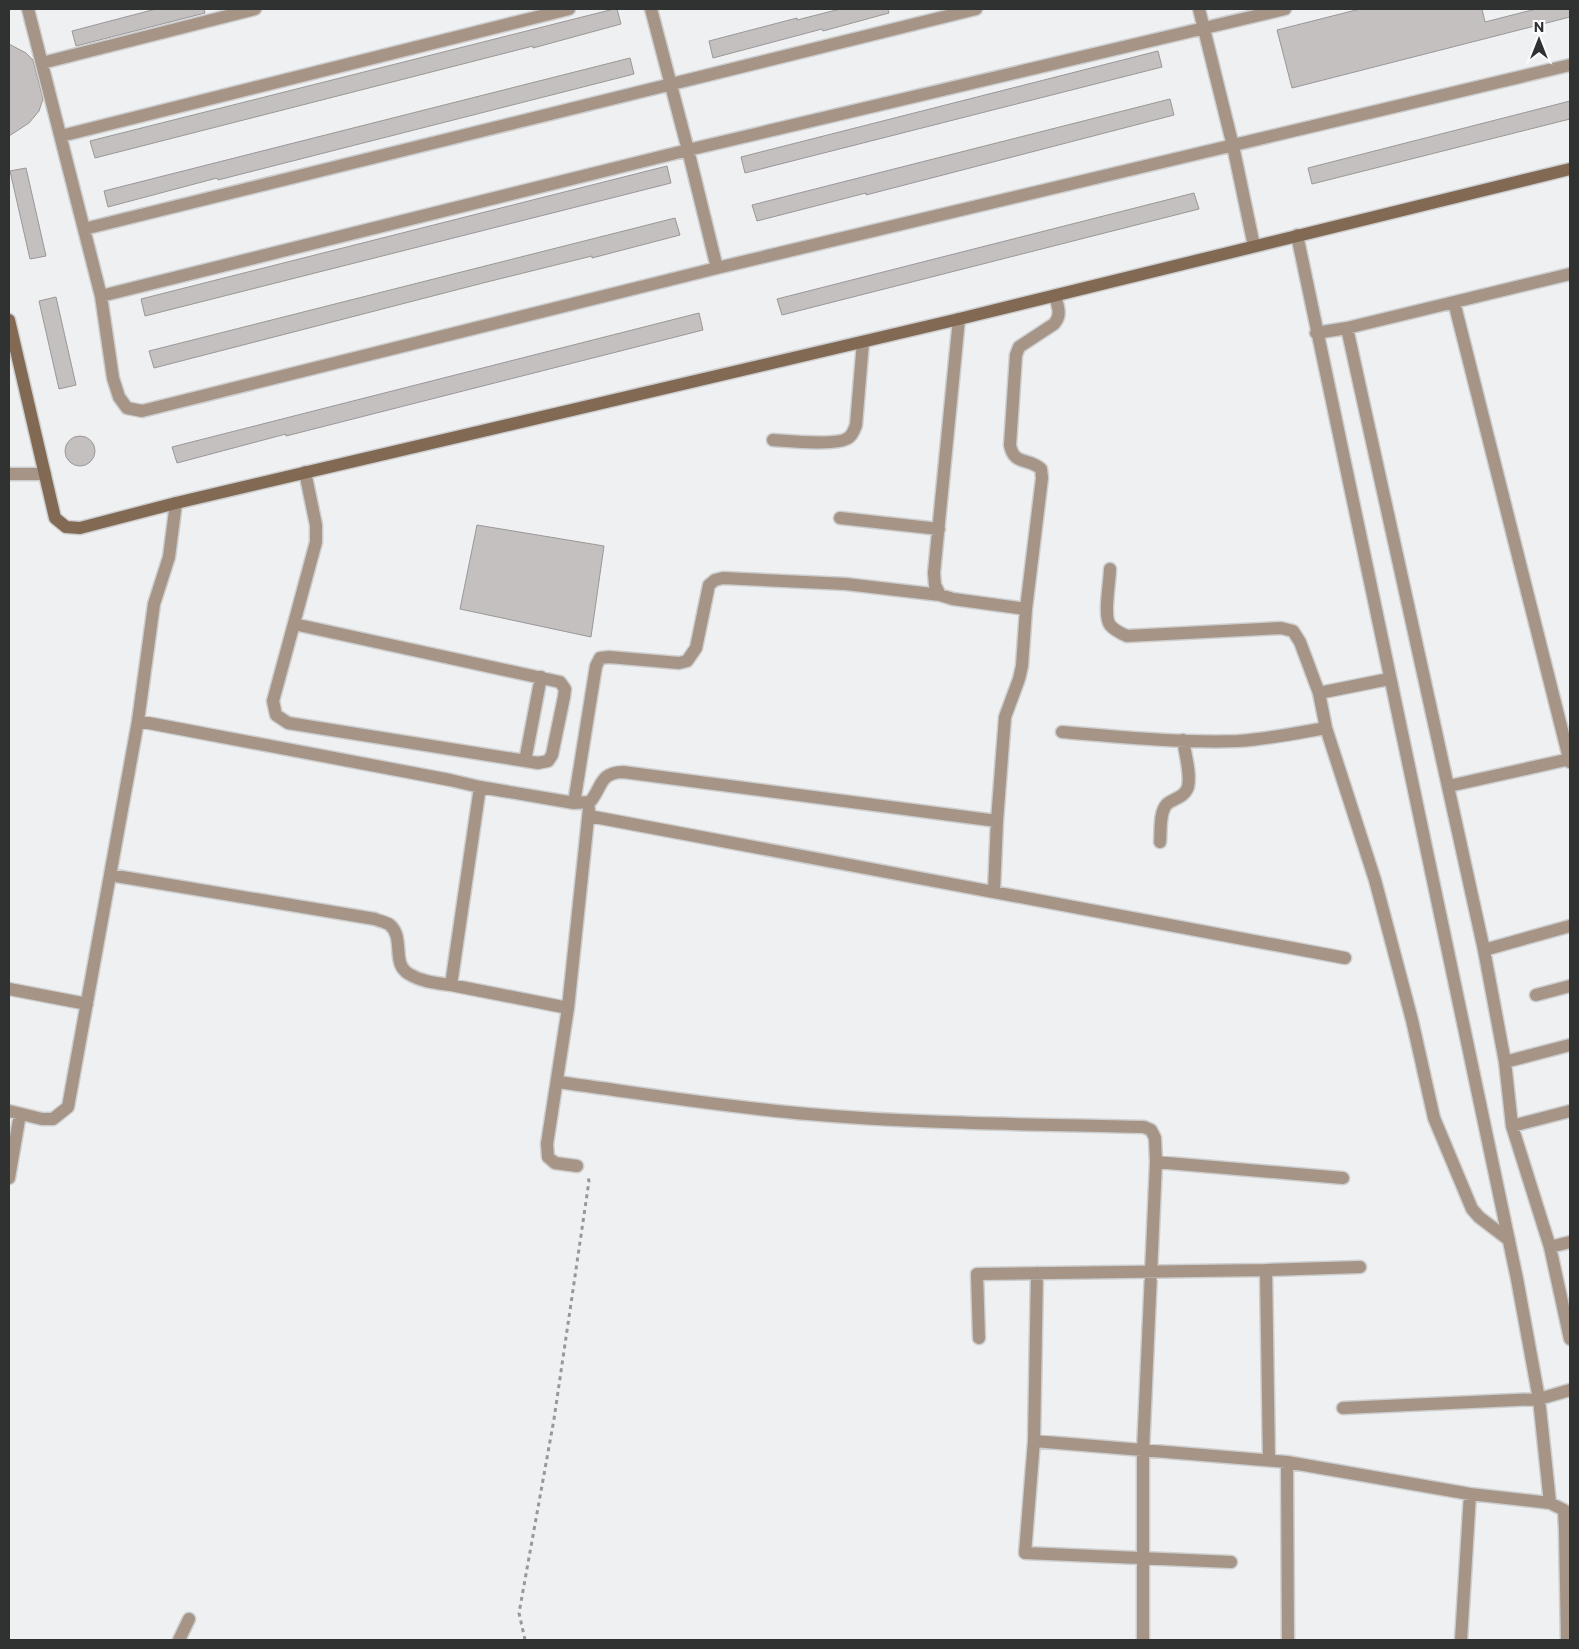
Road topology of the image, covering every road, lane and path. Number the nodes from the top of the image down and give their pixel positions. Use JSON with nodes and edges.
{"nodes":[{"id":1,"x":28,"y":9,"type":"edge"},
{"id":2,"x":255,"y":9,"type":"edge"},
{"id":3,"x":569,"y":9,"type":"edge"},
{"id":4,"x":650,"y":9,"type":"edge"},
{"id":5,"x":976,"y":9,"type":"edge"},
{"id":6,"x":1199,"y":9,"type":"edge"},
{"id":7,"x":1285,"y":9,"type":"edge"},
{"id":8,"x":1204,"y":28,"type":"junction"},
{"id":9,"x":42,"y":63,"type":"junction"},
{"id":10,"x":1570,"y":65,"type":"edge"},
{"id":11,"x":670,"y":83,"type":"junction"},
{"id":12,"x":61,"y":136,"type":"junction"},
{"id":13,"x":1233,"y":146,"type":"junction"},
{"id":14,"x":688,"y":150,"type":"junction"},
{"id":15,"x":1570,"y":169,"type":"edge"},
{"id":16,"x":84,"y":229,"type":"junction"},
{"id":17,"x":1297,"y":236,"type":"junction"},
{"id":18,"x":1254,"y":246,"type":"junction"},
{"id":19,"x":716,"y":268,"type":"junction"},
{"id":20,"x":1570,"y":274,"type":"edge"},
{"id":21,"x":101,"y":296,"type":"junction"},
{"id":22,"x":1055,"y":296,"type":"junction"},
{"id":23,"x":1454,"y":302,"type":"junction"},
{"id":24,"x":959,"y":319,"type":"junction"},
{"id":25,"x":9,"y":320,"type":"edge"},
{"id":26,"x":1347,"y":328,"type":"junction"},
{"id":27,"x":1316,"y":333,"type":"junction"},
{"id":28,"x":863,"y":342,"type":"junction"},
{"id":29,"x":773,"y":440,"type":"dead end"},
{"id":30,"x":305,"y":472,"type":"junction"},
{"id":31,"x":9,"y":474,"type":"edge"},
{"id":32,"x":45,"y":474,"type":"junction"},
{"id":33,"x":176,"y":502,"type":"junction"},
{"id":34,"x":840,"y":518,"type":"dead end"},
{"id":35,"x":938,"y":529,"type":"junction"},
{"id":36,"x":1110,"y":569,"type":"dead end"},
{"id":37,"x":940,"y":595,"type":"junction"},
{"id":38,"x":1026,"y":609,"type":"junction"},
{"id":39,"x":294,"y":624,"type":"junction"},
{"id":40,"x":541,"y":677,"type":"junction"},
{"id":41,"x":1389,"y":679,"type":"junction"},
{"id":42,"x":1319,"y":693,"type":"junction"},
{"id":43,"x":138,"y":722,"type":"junction"},
{"id":44,"x":1326,"y":728,"type":"junction"},
{"id":45,"x":1062,"y":732,"type":"dead end"},
{"id":46,"x":1183,"y":740,"type":"junction"},
{"id":47,"x":1570,"y":760,"type":"edge"},
{"id":48,"x":524,"y":761,"type":"junction"},
{"id":49,"x":1449,"y":786,"type":"junction"},
{"id":50,"x":480,"y":787,"type":"junction"},
{"id":51,"x":590,"y":802,"type":"junction"},
{"id":52,"x":574,"y":803,"type":"junction"},
{"id":53,"x":589,"y":816,"type":"junction"},
{"id":54,"x":997,"y":822,"type":"junction"},
{"id":55,"x":1160,"y":842,"type":"dead end"},
{"id":56,"x":110,"y":875,"type":"junction"},
{"id":57,"x":994,"y":891,"type":"junction"},
{"id":58,"x":1570,"y":926,"type":"edge"},
{"id":59,"x":1484,"y":950,"type":"junction"},
{"id":60,"x":1345,"y":958,"type":"dead end"},
{"id":61,"x":451,"y":985,"type":"junction"},
{"id":62,"x":1570,"y":986,"type":"edge"},
{"id":63,"x":9,"y":989,"type":"edge"},
{"id":64,"x":1536,"y":995,"type":"dead end"},
{"id":65,"x":87,"y":1004,"type":"junction"},
{"id":66,"x":568,"y":1008,"type":"junction"},
{"id":67,"x":1570,"y":1045,"type":"edge"},
{"id":68,"x":1505,"y":1062,"type":"junction"},
{"id":69,"x":557,"y":1082,"type":"junction"},
{"id":70,"x":1570,"y":1112,"type":"edge"},
{"id":71,"x":15,"y":1113,"type":"edge"},
{"id":72,"x":1512,"y":1126,"type":"junction"},
{"id":73,"x":1156,"y":1162,"type":"junction"},
{"id":74,"x":577,"y":1166,"type":"joint"},
{"id":75,"x":9,"y":1178,"type":"edge"},
{"id":76,"x":1343,"y":1178,"type":"dead end"},
{"id":77,"x":1509,"y":1240,"type":"junction"},
{"id":78,"x":1570,"y":1242,"type":"edge"},
{"id":79,"x":1550,"y":1247,"type":"junction"},
{"id":80,"x":1360,"y":1267,"type":"dead end"},
{"id":81,"x":1266,"y":1270,"type":"junction"},
{"id":82,"x":1151,"y":1272,"type":"junction"},
{"id":83,"x":1037,"y":1273,"type":"junction"},
{"id":84,"x":979,"y":1338,"type":"dead end"},
{"id":85,"x":1570,"y":1339,"type":"edge"},
{"id":86,"x":1570,"y":1390,"type":"edge"},
{"id":87,"x":1539,"y":1399,"type":"junction"},
{"id":88,"x":1343,"y":1408,"type":"dead end"},
{"id":89,"x":1034,"y":1441,"type":"junction"},
{"id":90,"x":1142,"y":1451,"type":"junction"},
{"id":91,"x":1269,"y":1460,"type":"junction"},
{"id":92,"x":1287,"y":1462,"type":"junction"},
{"id":93,"x":1470,"y":1494,"type":"junction"},
{"id":94,"x":1550,"y":1503,"type":"junction"},
{"id":95,"x":1567,"y":1510,"type":"edge"},
{"id":96,"x":1142,"y":1559,"type":"junction"},
{"id":97,"x":1231,"y":1562,"type":"dead end"},
{"id":98,"x":190,"y":1619,"type":"dead end"},
{"id":99,"x":179,"y":1640,"type":"edge"},
{"id":100,"x":526,"y":1640,"type":"edge"},
{"id":101,"x":1142,"y":1640,"type":"edge"},
{"id":102,"x":1288,"y":1640,"type":"edge"},
{"id":103,"x":1461,"y":1640,"type":"edge"},
{"id":104,"x":1567,"y":1640,"type":"edge"}],
"edges":[{"from":1,"to":9,"type":"street"},
{"from":2,"to":9,"type":"street"},
{"from":3,"to":12,"type":"street"},
{"from":4,"to":11,"type":"street"},
{"from":5,"to":11,"type":"street"},
{"from":6,"to":8,"type":"street"},
{"from":7,"to":8,"type":"street"},
{"from":8,"to":13,"type":"street"},
{"from":8,"to":14,"type":"street"},
{"from":9,"to":12,"type":"street"},
{"from":10,"to":13,"type":"street"},
{"from":11,"to":14,"type":"street"},
{"from":11,"to":16,"type":"street"},
{"from":12,"to":16,"type":"street"},
{"from":13,"to":18,"type":"street"},
{"from":13,"to":19,"type":"street"},
{"from":14,"to":19,"type":"street"},
{"from":14,"to":21,"type":"street"},
{"from":15,"to":17,"type":"street"},
{"from":16,"to":21,"type":"street"},
{"from":17,"to":18,"type":"street"},
{"from":17,"to":27,"type":"street"},
{"from":18,"to":22,"type":"street"},
{"from":19,"to":21,"type":"street"},
{"from":20,"to":23,"type":"street"},
{"from":22,"to":24,"type":"street"},
{"from":22,"to":38,"type":"street"},
{"from":23,"to":26,"type":"street"},
{"from":23,"to":47,"type":"street"},
{"from":24,"to":28,"type":"street"},
{"from":24,"to":35,"type":"street"},
{"from":25,"to":32,"type":"street"},
{"from":26,"to":27,"type":"street"},
{"from":26,"to":49,"type":"street"},
{"from":27,"to":41,"type":"street"},
{"from":28,"to":29,"type":"street"},
{"from":28,"to":30,"type":"street"},
{"from":30,"to":33,"type":"street"},
{"from":30,"to":39,"type":"street"},
{"from":31,"to":32,"type":"street"},
{"from":32,"to":33,"type":"street"},
{"from":33,"to":43,"type":"street"},
{"from":34,"to":35,"type":"street"},
{"from":35,"to":37,"type":"street"},
{"from":36,"to":42,"type":"street"},
{"from":37,"to":38,"type":"street"},
{"from":37,"to":52,"type":"street"},
{"from":38,"to":54,"type":"street"},
{"from":39,"to":40,"type":"street"},
{"from":39,"to":48,"type":"street"},
{"from":40,"to":48,"type":"street"},
{"from":40,"to":48,"type":"street"},
{"from":41,"to":42,"type":"street"},
{"from":41,"to":77,"type":"street"},
{"from":42,"to":44,"type":"street"},
{"from":43,"to":50,"type":"street"},
{"from":43,"to":56,"type":"street"},
{"from":44,"to":46,"type":"street"},
{"from":44,"to":77,"type":"street"},
{"from":45,"to":46,"type":"street"},
{"from":46,"to":55,"type":"street"},
{"from":47,"to":49,"type":"street"},
{"from":49,"to":59,"type":"street"},
{"from":50,"to":52,"type":"street"},
{"from":50,"to":61,"type":"street"},
{"from":51,"to":52,"type":"street"},
{"from":51,"to":53,"type":"street"},
{"from":51,"to":54,"type":"street"},
{"from":53,"to":57,"type":"street"},
{"from":53,"to":66,"type":"street"},
{"from":54,"to":57,"type":"street"},
{"from":56,"to":61,"type":"street"},
{"from":56,"to":65,"type":"street"},
{"from":57,"to":60,"type":"street"},
{"from":58,"to":59,"type":"street"},
{"from":59,"to":68,"type":"street"},
{"from":61,"to":66,"type":"street"},
{"from":62,"to":64,"type":"street"},
{"from":63,"to":65,"type":"street"},
{"from":65,"to":71,"type":"street"},
{"from":66,"to":69,"type":"street"},
{"from":67,"to":68,"type":"street"},
{"from":68,"to":72,"type":"street"},
{"from":69,"to":73,"type":"street"},
{"from":69,"to":74,"type":"street"},
{"from":70,"to":72,"type":"street"},
{"from":71,"to":75,"type":"street"},
{"from":72,"to":79,"type":"street"},
{"from":73,"to":76,"type":"street"},
{"from":73,"to":82,"type":"street"},
{"from":74,"to":100,"type":"path"},
{"from":77,"to":87,"type":"street"},
{"from":78,"to":79,"type":"street"},
{"from":79,"to":85,"type":"street"},
{"from":80,"to":81,"type":"street"},
{"from":81,"to":82,"type":"street"},
{"from":81,"to":91,"type":"street"},
{"from":82,"to":83,"type":"street"},
{"from":82,"to":90,"type":"street"},
{"from":83,"to":84,"type":"street"},
{"from":83,"to":89,"type":"street"},
{"from":86,"to":87,"type":"street"},
{"from":87,"to":88,"type":"street"},
{"from":87,"to":94,"type":"street"},
{"from":89,"to":90,"type":"street"},
{"from":89,"to":96,"type":"street"},
{"from":90,"to":91,"type":"street"},
{"from":90,"to":96,"type":"street"},
{"from":91,"to":92,"type":"street"},
{"from":92,"to":93,"type":"street"},
{"from":92,"to":102,"type":"street"},
{"from":93,"to":94,"type":"street"},
{"from":93,"to":103,"type":"street"},
{"from":94,"to":95,"type":"street"},
{"from":95,"to":104,"type":"street"},
{"from":96,"to":97,"type":"street"},
{"from":96,"to":101,"type":"street"},
{"from":98,"to":99,"type":"street"}]}
